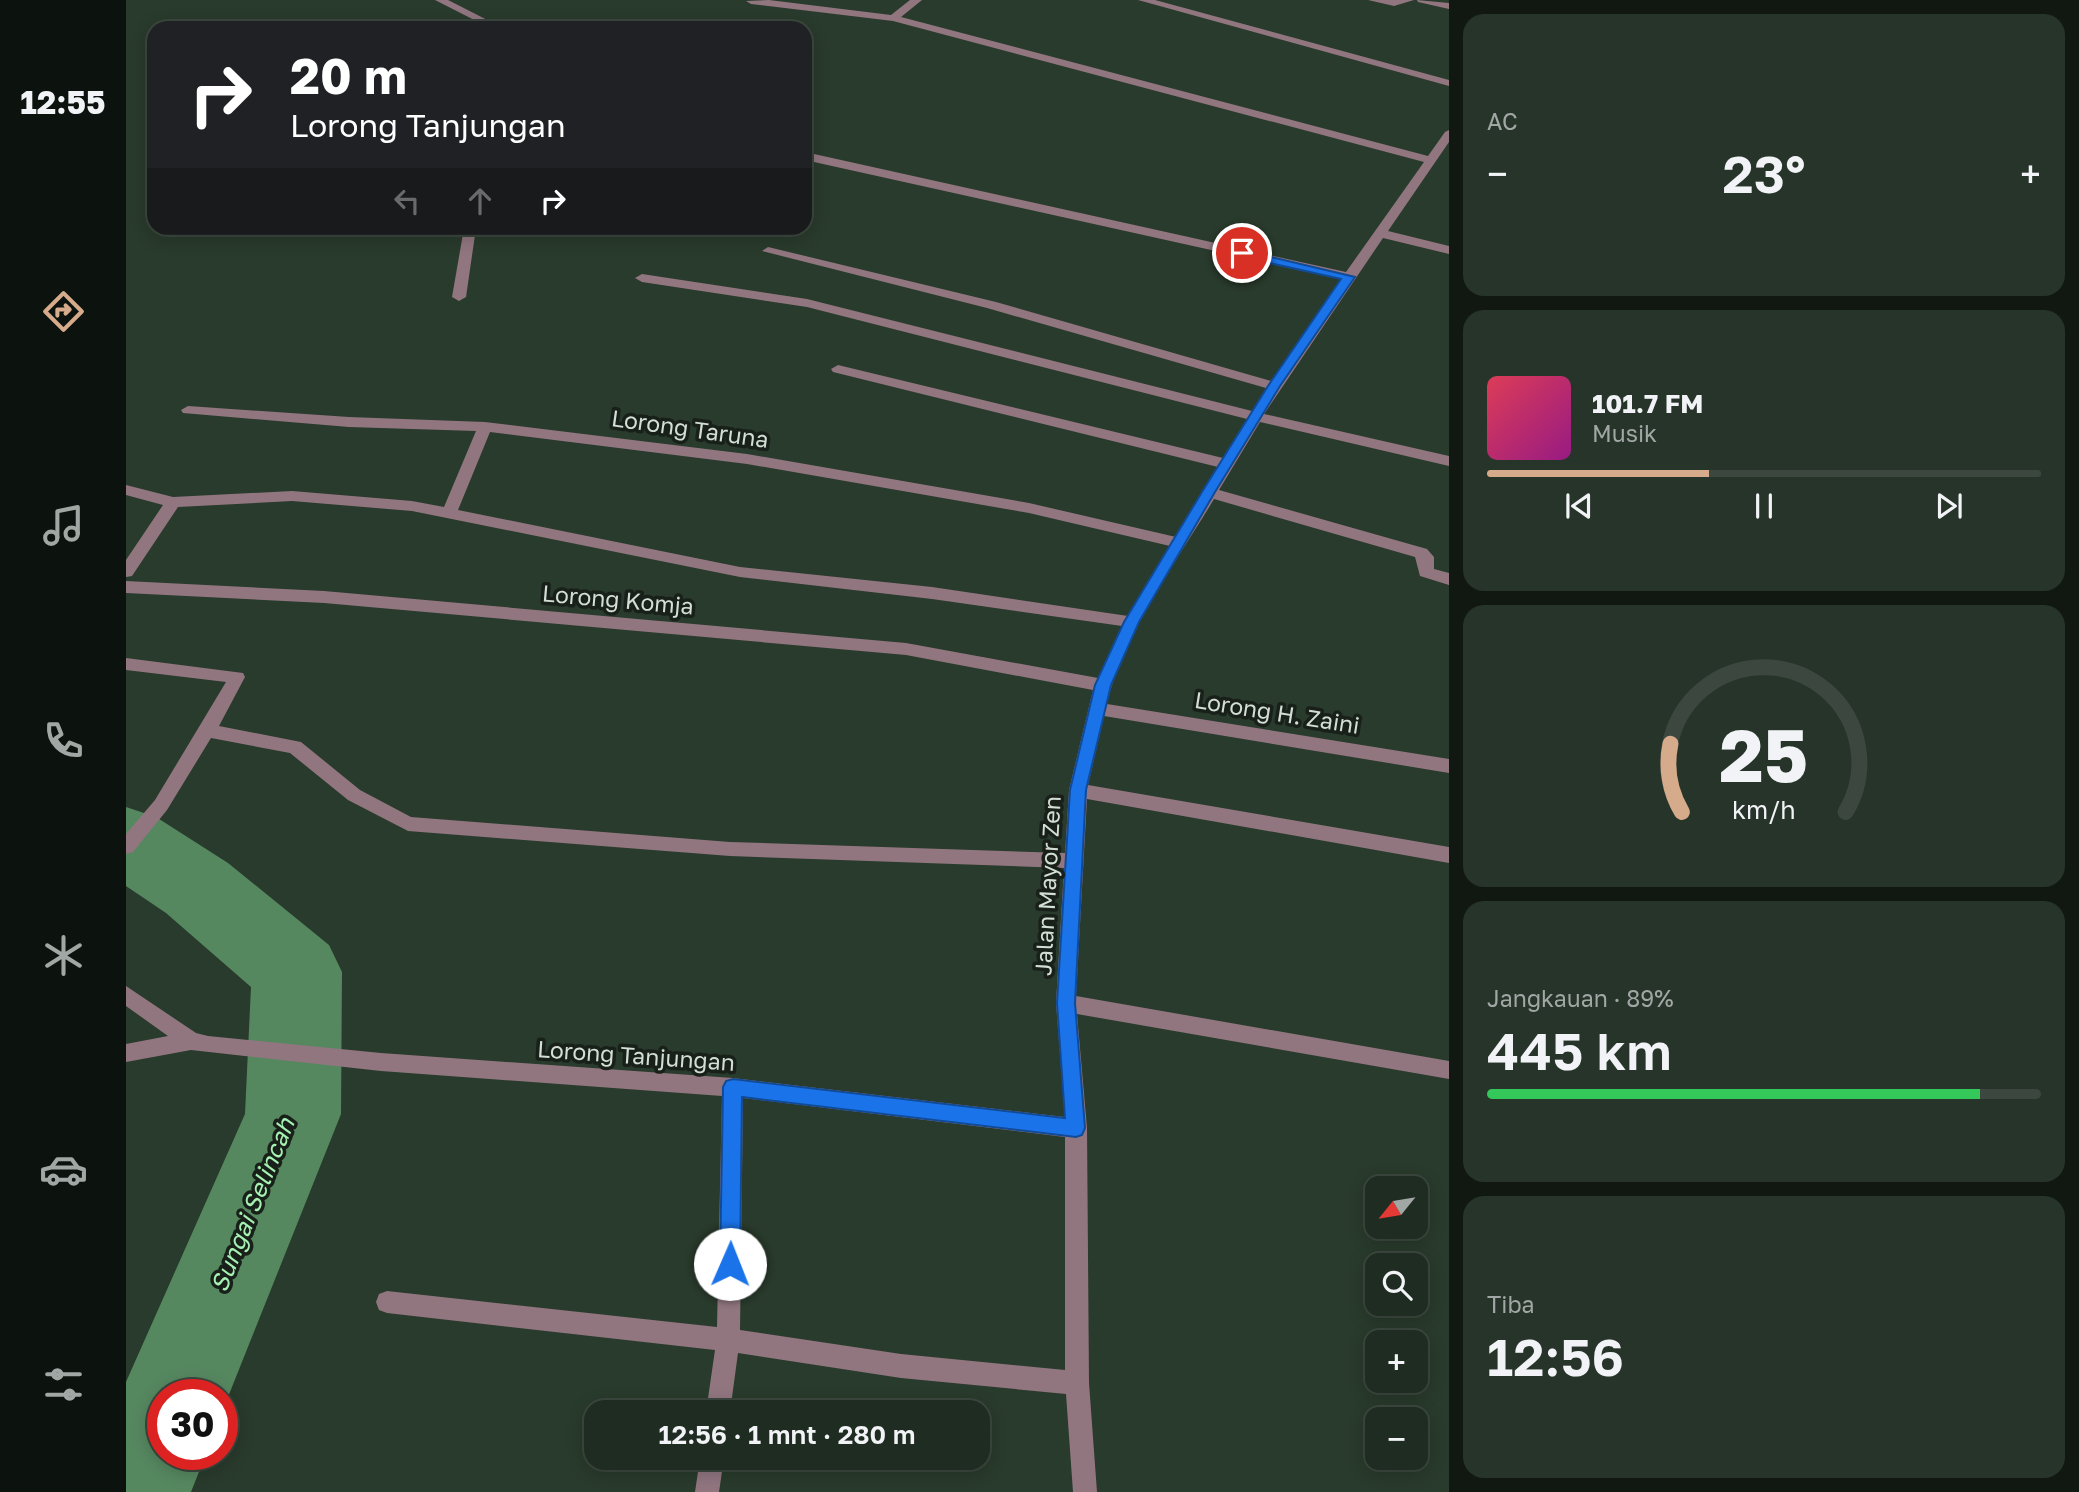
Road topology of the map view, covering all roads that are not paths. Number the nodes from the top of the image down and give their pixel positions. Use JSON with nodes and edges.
{"nodes":[{"id":1,"x":440,"y":0,"type":"edge"},
{"id":2,"x":917,"y":0,"type":"edge"},
{"id":3,"x":1143,"y":0,"type":"edge"},
{"id":4,"x":1373,"y":0,"type":"edge"},
{"id":5,"x":1409,"y":0,"type":"edge"},
{"id":6,"x":1422,"y":0,"type":"edge"},
{"id":7,"x":751,"y":1,"type":"edge"},
{"id":8,"x":1449,"y":6,"type":"edge"},
{"id":9,"x":893,"y":18,"type":"junction"},
{"id":10,"x":484,"y":21,"type":"edge"},
{"id":11,"x":1449,"y":83,"type":"edge"},
{"id":12,"x":1449,"y":134,"type":"edge"},
{"id":13,"x":812,"y":158,"type":"edge"},
{"id":14,"x":1431,"y":160,"type":"junction"},
{"id":15,"x":1380,"y":233,"type":"junction"},
{"id":16,"x":469,"y":235,"type":"edge"},
{"id":17,"x":1449,"y":250,"type":"edge"},
{"id":18,"x":768,"y":251,"type":"dead end"},
{"id":19,"x":1349,"y":277,"type":"junction"},
{"id":20,"x":642,"y":278,"type":"dead end"},
{"id":21,"x":458,"y":297,"type":"dead end"},
{"id":22,"x":838,"y":369,"type":"dead end"},
{"id":23,"x":1274,"y":386,"type":"junction"},
{"id":24,"x":188,"y":410,"type":"dead end"},
{"id":25,"x":1258,"y":417,"type":"junction"},
{"id":26,"x":485,"y":426,"type":"junction"},
{"id":27,"x":1449,"y":461,"type":"edge"},
{"id":28,"x":1227,"y":464,"type":"junction"},
{"id":29,"x":126,"y":490,"type":"edge"},
{"id":30,"x":1208,"y":492,"type":"junction"},
{"id":31,"x":173,"y":502,"type":"junction"},
{"id":32,"x":449,"y":513,"type":"junction"},
{"id":33,"x":1180,"y":543,"type":"junction"},
{"id":34,"x":126,"y":572,"type":"edge"},
{"id":35,"x":1449,"y":579,"type":"edge"},
{"id":36,"x":126,"y":587,"type":"edge"},
{"id":37,"x":1132,"y":622,"type":"junction"},
{"id":38,"x":126,"y":664,"type":"edge"},
{"id":39,"x":1103,"y":685,"type":"junction"},
{"id":40,"x":1098,"y":709,"type":"junction"},
{"id":41,"x":208,"y":731,"type":"junction"},
{"id":42,"x":1449,"y":766,"type":"edge"},
{"id":43,"x":1078,"y":790,"type":"junction"},
{"id":44,"x":126,"y":847,"type":"edge"},
{"id":45,"x":1449,"y":855,"type":"edge"},
{"id":46,"x":1075,"y":861,"type":"junction"},
{"id":47,"x":126,"y":995,"type":"edge"},
{"id":48,"x":1066,"y":1003,"type":"junction"},
{"id":49,"x":200,"y":1043,"type":"junction"},
{"id":50,"x":126,"y":1053,"type":"edge"},
{"id":51,"x":1449,"y":1070,"type":"edge"},
{"id":52,"x":733,"y":1087,"type":"junction"},
{"id":53,"x":1076,"y":1128,"type":"junction"},
{"id":54,"x":387,"y":1302,"type":"dead end"},
{"id":55,"x":728,"y":1340,"type":"junction"},
{"id":56,"x":1077,"y":1383,"type":"junction"},
{"id":57,"x":720,"y":1400,"type":"edge"},
{"id":58,"x":710,"y":1470,"type":"edge"},
{"id":59,"x":707,"y":1492,"type":"edge"},
{"id":60,"x":1085,"y":1492,"type":"edge"}],
"edges":[{"from":1,"to":10,"type":"street"},
{"from":2,"to":9,"type":"street"},
{"from":3,"to":11,"type":"street"},
{"from":4,"to":5,"type":"street"},
{"from":6,"to":8,"type":"street"},
{"from":7,"to":9,"type":"street"},
{"from":9,"to":14,"type":"street"},
{"from":12,"to":14,"type":"street","name":"Jalan Mayor Zen"},
{"from":13,"to":19,"type":"street"},
{"from":14,"to":15,"type":"street","name":"Jalan Mayor Zen"},
{"from":15,"to":17,"type":"street"},
{"from":15,"to":19,"type":"street","name":"Jalan Mayor Zen"},
{"from":16,"to":21,"type":"street"},
{"from":18,"to":23,"type":"street"},
{"from":19,"to":23,"type":"street","name":"Jalan Mayor Zen"},
{"from":20,"to":25,"type":"street"},
{"from":22,"to":28,"type":"street"},
{"from":23,"to":25,"type":"street","name":"Jalan Mayor Zen"},
{"from":24,"to":26,"type":"street","name":"Lorong Taruna"},
{"from":25,"to":27,"type":"street"},
{"from":25,"to":28,"type":"street","name":"Jalan Mayor Zen"},
{"from":26,"to":32,"type":"street"},
{"from":26,"to":33,"type":"street","name":"Lorong Taruna"},
{"from":28,"to":30,"type":"street","name":"Jalan Mayor Zen"},
{"from":29,"to":31,"type":"street"},
{"from":30,"to":33,"type":"street","name":"Jalan Mayor Zen"},
{"from":30,"to":35,"type":"street"},
{"from":31,"to":32,"type":"street"},
{"from":31,"to":34,"type":"street"},
{"from":32,"to":37,"type":"street"},
{"from":33,"to":37,"type":"street","name":"Jalan Mayor Zen"},
{"from":36,"to":39,"type":"street","name":"Lorong Komja"},
{"from":37,"to":39,"type":"street","name":"Jalan Mayor Zen"},
{"from":38,"to":41,"type":"street"},
{"from":39,"to":40,"type":"street","name":"Jalan Mayor Zen"},
{"from":40,"to":42,"type":"street","name":"Lorong H. Zaini"},
{"from":40,"to":43,"type":"street","name":"Jalan Mayor Zen"},
{"from":41,"to":44,"type":"street"},
{"from":41,"to":46,"type":"street"},
{"from":43,"to":45,"type":"street"},
{"from":43,"to":46,"type":"street","name":"Jalan Mayor Zen"},
{"from":46,"to":48,"type":"street","name":"Jalan Mayor Zen"},
{"from":47,"to":49,"type":"street"},
{"from":48,"to":51,"type":"street"},
{"from":48,"to":53,"type":"street","name":"Jalan Mayor Zen"},
{"from":49,"to":50,"type":"street"},
{"from":49,"to":52,"type":"street","name":"Lorong Tanjungan"},
{"from":52,"to":53,"type":"street","name":"Lorong Tanjungan"},
{"from":52,"to":55,"type":"street"},
{"from":53,"to":56,"type":"street","name":"Jalan Mayor Zen"},
{"from":54,"to":55,"type":"street"},
{"from":55,"to":56,"type":"street"},
{"from":55,"to":57,"type":"street"},
{"from":56,"to":60,"type":"street","name":"Jalan Mayor Zen"},
{"from":58,"to":59,"type":"street"}]}
